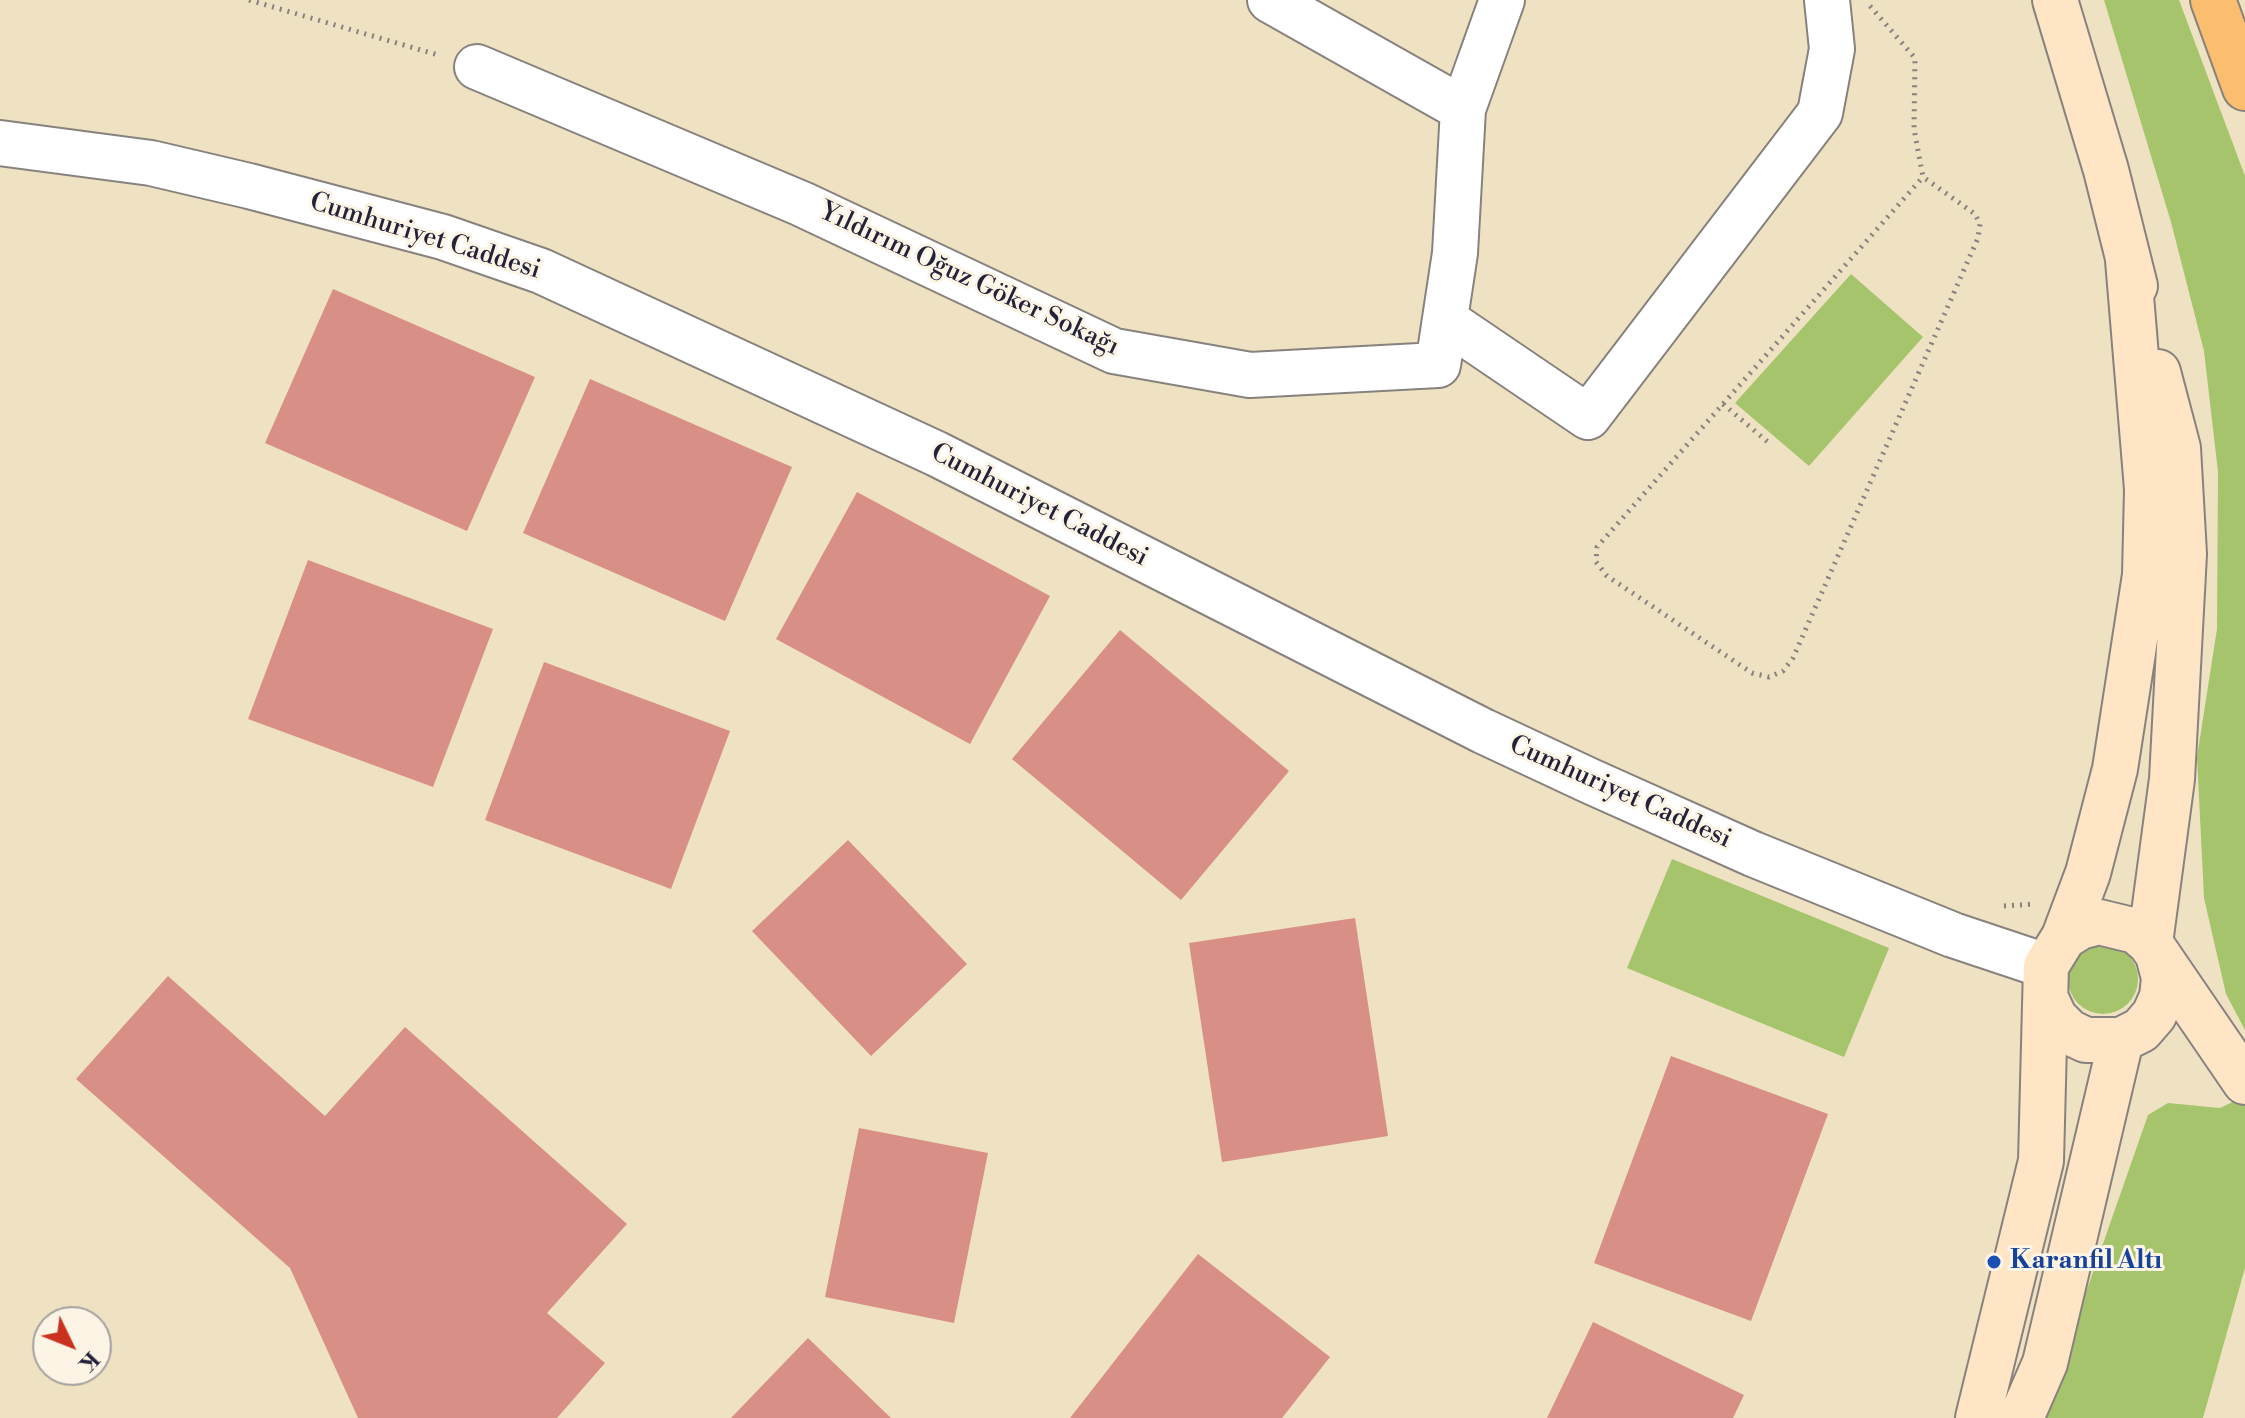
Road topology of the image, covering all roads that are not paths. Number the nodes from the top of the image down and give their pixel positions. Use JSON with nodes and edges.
{"nodes":[{"id":1,"x":1270,"y":0,"type":"edge"},
{"id":2,"x":1502,"y":0,"type":"edge"},
{"id":3,"x":1827,"y":0,"type":"edge"},
{"id":4,"x":2055,"y":0,"type":"edge"},
{"id":5,"x":2213,"y":0,"type":"edge"},
{"id":6,"x":477,"y":67,"type":"road end"},
{"id":7,"x":2245,"y":88,"type":"edge"},
{"id":8,"x":1463,"y":109,"type":"junction"},
{"id":9,"x":0,"y":143,"type":"edge"},
{"id":10,"x":2128,"y":260,"type":"junction"},
{"id":11,"x":1445,"y":320,"type":"junction"},
{"id":12,"x":2155,"y":951,"type":"junction"},
{"id":13,"x":2052,"y":968,"type":"junction"},
{"id":14,"x":2131,"y":1035,"type":"junction"},
{"id":15,"x":2238,"y":1070,"type":"edge"},
{"id":16,"x":1978,"y":1418,"type":"edge"},
{"id":17,"x":2021,"y":1418,"type":"edge"}],
"edges":[{"from":1,"to":8,"type":"street"},
{"from":2,"to":8,"type":"street","name":"Yıldırım Oğuz Göker Sokağı"},
{"from":3,"to":11,"type":"street"},
{"from":4,"to":10,"type":"main road"},
{"from":5,"to":7,"type":"highway"},
{"from":6,"to":11,"type":"street","name":"Yıldırım Oğuz Göker Sokağı"},
{"from":8,"to":11,"type":"street","name":"Yıldırım Oğuz Göker Sokağı"},
{"from":9,"to":13,"type":"street","name":"Cumhuriyet Caddesi"},
{"from":10,"to":12,"type":"main road"},
{"from":10,"to":13,"type":"main road"},
{"from":12,"to":13,"type":"main road"},
{"from":12,"to":14,"type":"main road"},
{"from":12,"to":15,"type":"main road"},
{"from":13,"to":14,"type":"main road"},
{"from":13,"to":16,"type":"main road"},
{"from":14,"to":15,"type":"main road"},
{"from":14,"to":17,"type":"main road"}]}
